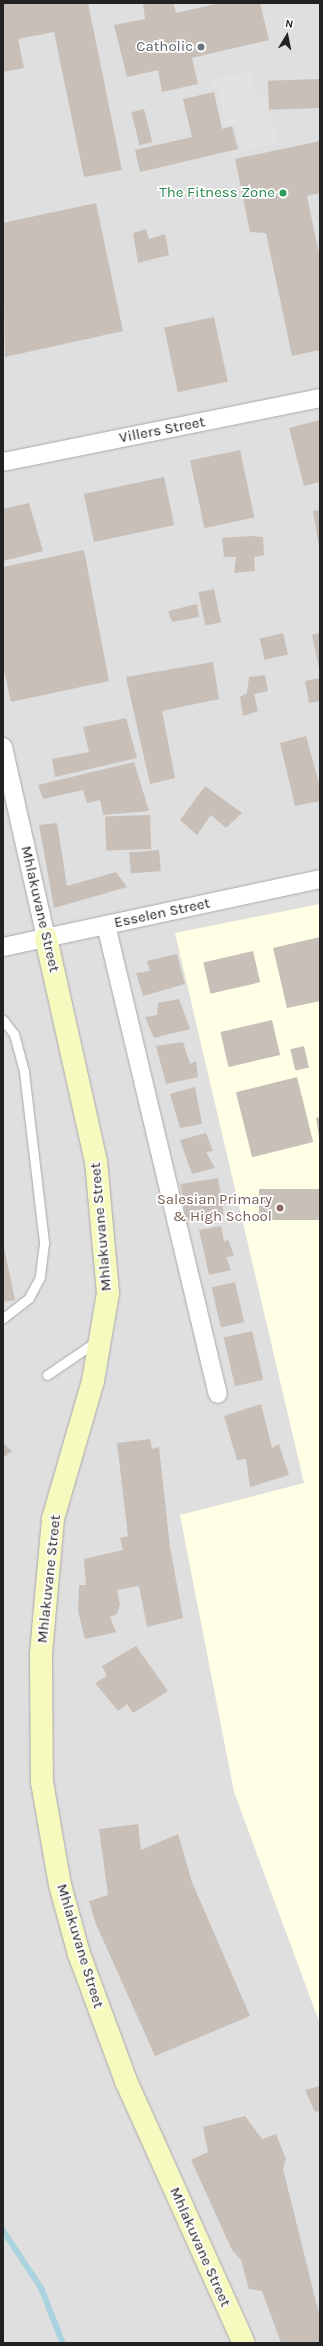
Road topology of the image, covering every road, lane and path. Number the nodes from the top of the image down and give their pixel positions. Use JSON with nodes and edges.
{"nodes":[{"id":1,"x":320,"y":398,"type":"edge"},
{"id":2,"x":3,"y":462,"type":"edge"},
{"id":3,"x":3,"y":747,"type":"edge"},
{"id":4,"x":320,"y":879,"type":"edge"},
{"id":5,"x":106,"y":925,"type":"junction"},
{"id":6,"x":46,"y":938,"type":"junction"},
{"id":7,"x":3,"y":947,"type":"edge"},
{"id":8,"x":3,"y":1020,"type":"edge"},
{"id":9,"x":3,"y":1318,"type":"edge"},
{"id":10,"x":100,"y":1340,"type":"junction"},
{"id":11,"x":47,"y":1375,"type":"dead end"},
{"id":12,"x":218,"y":1394,"type":"dead end"},
{"id":13,"x":244,"y":2343,"type":"edge"}],
"edges":[{"from":1,"to":2,"type":"street","name":"Villers Street"},
{"from":3,"to":6,"type":"street","name":"Mhlakuvane Street"},
{"from":4,"to":5,"type":"street","name":"Esselen Street"},
{"from":5,"to":6,"type":"street","name":"Esselen Street"},
{"from":5,"to":12,"type":"street"},
{"from":6,"to":7,"type":"street","name":"Esselen Street"},
{"from":6,"to":10,"type":"street","name":"Mhlakuvane Street"},
{"from":8,"to":9,"type":"lane"},
{"from":10,"to":11,"type":"lane"},
{"from":10,"to":13,"type":"street","name":"Mhlakuvane Street"}]}
